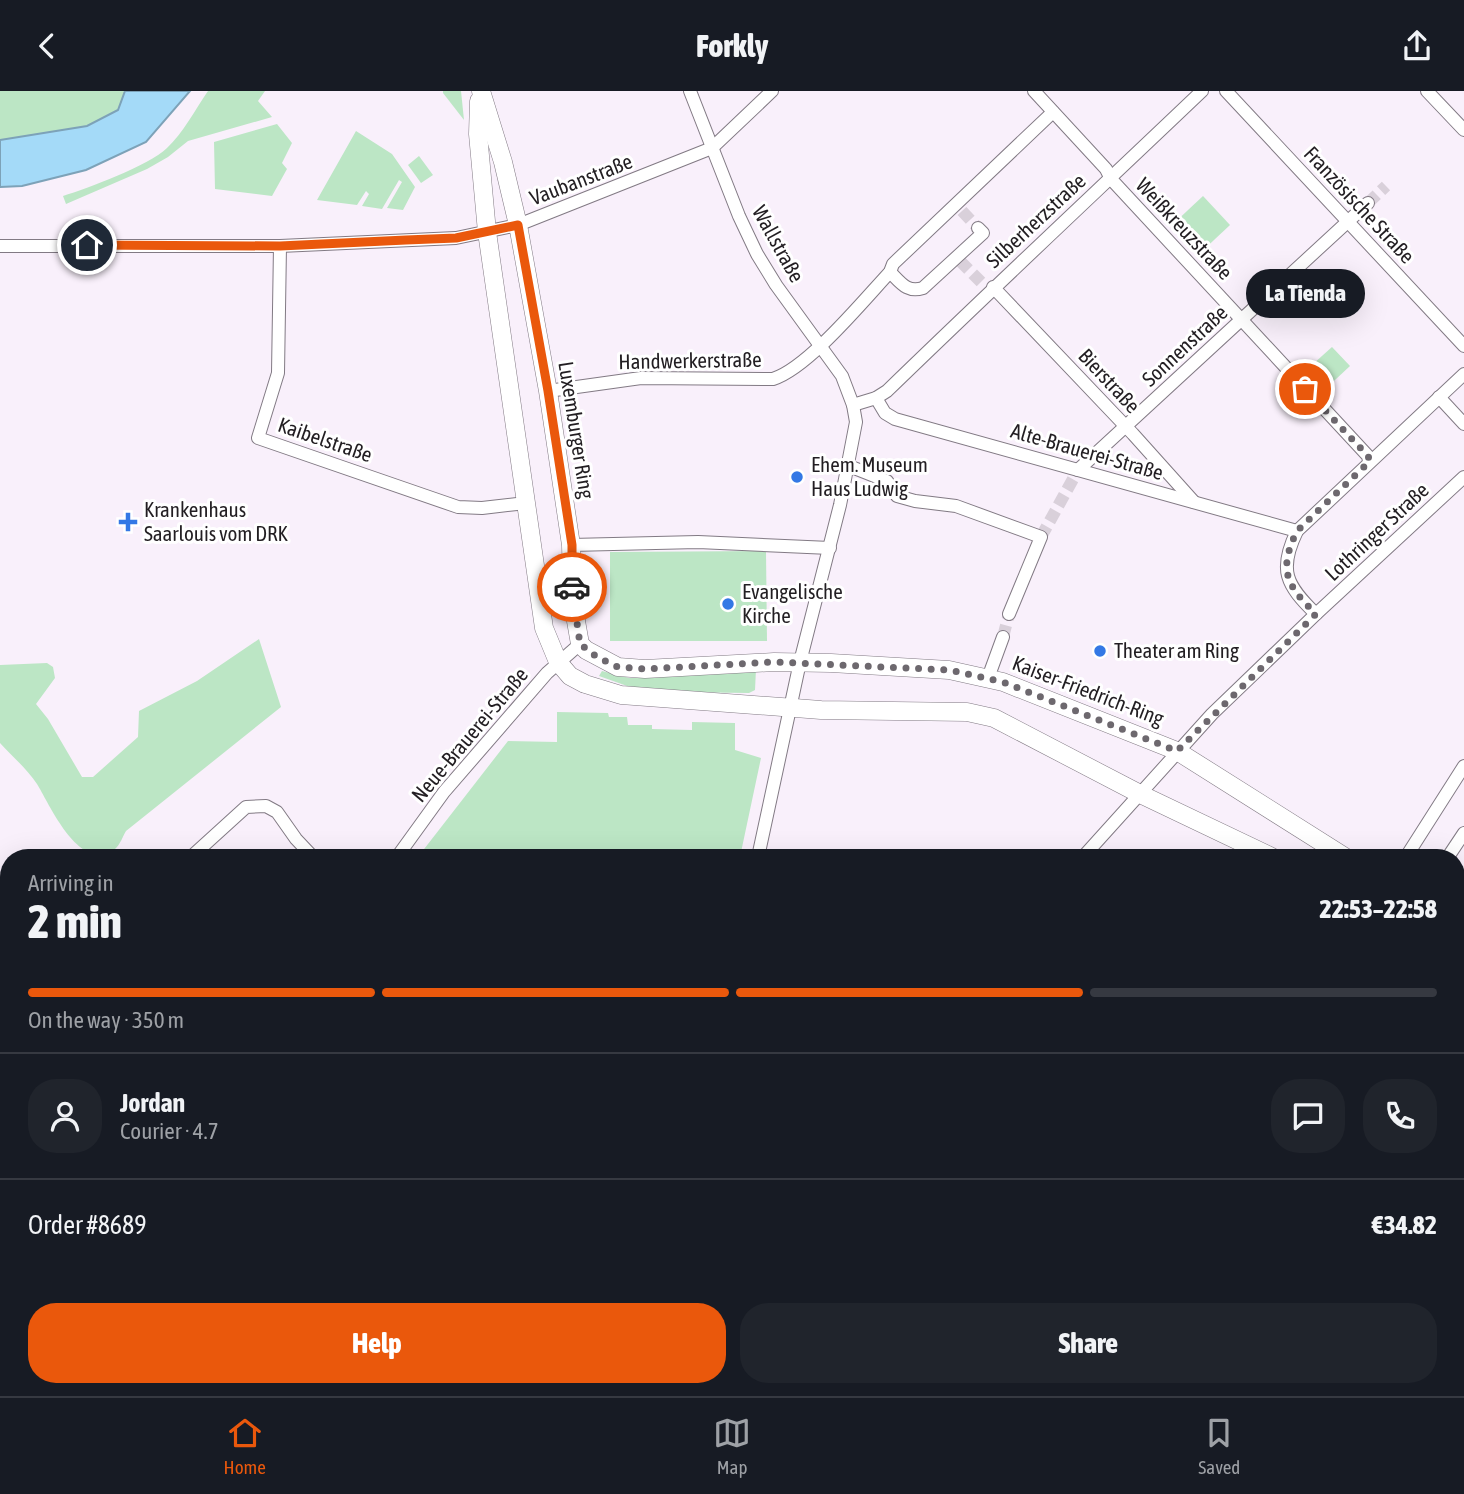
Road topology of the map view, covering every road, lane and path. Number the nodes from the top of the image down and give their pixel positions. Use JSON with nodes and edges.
{"nodes":[{"id":1,"x":480,"y":91,"type":"edge"},
{"id":2,"x":690,"y":91,"type":"edge"},
{"id":3,"x":772,"y":91,"type":"edge"},
{"id":4,"x":1034,"y":91,"type":"edge"},
{"id":5,"x":1202,"y":91,"type":"edge"},
{"id":6,"x":1226,"y":91,"type":"edge"},
{"id":7,"x":1427,"y":91,"type":"edge"},
{"id":8,"x":1464,"y":110,"type":"edge"},
{"id":9,"x":1053,"y":112,"type":"junction"},
{"id":10,"x":1454,"y":120,"type":"junction"},
{"id":11,"x":1464,"y":130,"type":"edge"},
{"id":12,"x":712,"y":148,"type":"junction"},
{"id":13,"x":1111,"y":179,"type":"junction"},
{"id":14,"x":1368,"y":203,"type":"tunnel mouth"},
{"id":15,"x":1348,"y":221,"type":"junction"},
{"id":16,"x":518,"y":225,"type":"junction"},
{"id":17,"x":978,"y":228,"type":"dead end"},
{"id":18,"x":487,"y":232,"type":"junction"},
{"id":19,"x":0,"y":246,"type":"edge"},
{"id":20,"x":280,"y":246,"type":"junction"},
{"id":21,"x":890,"y":272,"type":"junction"},
{"id":22,"x":988,"y":287,"type":"junction"},
{"id":23,"x":1242,"y":320,"type":"junction"},
{"id":24,"x":820,"y":345,"type":"junction"},
{"id":25,"x":1464,"y":346,"type":"edge"},
{"id":26,"x":1464,"y":374,"type":"edge"},
{"id":27,"x":548,"y":391,"type":"junction"},
{"id":28,"x":1439,"y":397,"type":"junction"},
{"id":29,"x":876,"y":398,"type":"junction"},
{"id":30,"x":853,"y":405,"type":"junction"},
{"id":31,"x":1464,"y":424,"type":"edge"},
{"id":32,"x":1126,"y":427,"type":"junction"},
{"id":33,"x":1370,"y":461,"type":"junction"},
{"id":34,"x":849,"y":466,"type":"junction"},
{"id":35,"x":1078,"y":470,"type":"junction"},
{"id":36,"x":1464,"y":477,"type":"edge"},
{"id":37,"x":1194,"y":502,"type":"junction"},
{"id":38,"x":526,"y":503,"type":"junction"},
{"id":39,"x":1297,"y":531,"type":"junction"},
{"id":40,"x":572,"y":545,"type":"junction"},
{"id":41,"x":830,"y":548,"type":"junction"},
{"id":42,"x":1009,"y":614,"type":"tunnel mouth"},
{"id":43,"x":1316,"y":614,"type":"junction"},
{"id":44,"x":1003,"y":638,"type":"tunnel mouth"},
{"id":45,"x":580,"y":644,"type":"junction"},
{"id":46,"x":558,"y":662,"type":"junction"},
{"id":47,"x":800,"y":662,"type":"junction"},
{"id":48,"x":988,"y":678,"type":"junction"},
{"id":49,"x":790,"y":706,"type":"junction"},
{"id":50,"x":1177,"y":751,"type":"junction"},
{"id":51,"x":1464,"y":766,"type":"edge"},
{"id":52,"x":1140,"y":794,"type":"junction"},
{"id":53,"x":1464,"y":834,"type":"edge"},
{"id":54,"x":200,"y":849,"type":"edge"},
{"id":55,"x":305,"y":849,"type":"edge"},
{"id":56,"x":403,"y":849,"type":"edge"},
{"id":57,"x":760,"y":849,"type":"edge"},
{"id":58,"x":1090,"y":849,"type":"edge"},
{"id":59,"x":1255,"y":849,"type":"edge"},
{"id":60,"x":1332,"y":849,"type":"edge"},
{"id":61,"x":1411,"y":849,"type":"edge"},
{"id":62,"x":1454,"y":849,"type":"edge"}],
"edges":[{"from":1,"to":16,"type":"street","name":"Luxemburger Ring"},
{"from":1,"to":18,"type":"street"},
{"from":2,"to":12,"type":"street","name":"Wallstraße"},
{"from":3,"to":12,"type":"street"},
{"from":4,"to":9,"type":"street","name":"Weißkreuzstraße"},
{"from":5,"to":13,"type":"street","name":"Silberherzstraße"},
{"from":6,"to":15,"type":"street","name":"Französische Straße"},
{"from":7,"to":10,"type":"street"},
{"from":8,"to":10,"type":"street"},
{"from":9,"to":13,"type":"street","name":"Weißkreuzstraße"},
{"from":9,"to":21,"type":"street","name":"Handwerkerstraße"},
{"from":10,"to":11,"type":"street"},
{"from":12,"to":16,"type":"street","name":"Vaubanstraße"},
{"from":12,"to":24,"type":"street","name":"Wallstraße"},
{"from":13,"to":22,"type":"street","name":"Silberherzstraße"},
{"from":13,"to":23,"type":"street","name":"Weißkreuzstraße"},
{"from":14,"to":15,"type":"street","name":"Sonnenstraße"},
{"from":15,"to":23,"type":"street","name":"Sonnenstraße"},
{"from":15,"to":25,"type":"street","name":"Französische Straße"},
{"from":16,"to":18,"type":"street","name":"Vaubanstraße"},
{"from":16,"to":27,"type":"street","name":"Luxemburger Ring"},
{"from":17,"to":21,"type":"street"},
{"from":18,"to":20,"type":"street","name":"Vaubanstraße"},
{"from":18,"to":38,"type":"street"},
{"from":19,"to":20,"type":"street","name":"Vaubanstraße"},
{"from":20,"to":38,"type":"street","name":"Kaibelstraße"},
{"from":21,"to":24,"type":"street","name":"Handwerkerstraße"},
{"from":22,"to":29,"type":"street","name":"Silberherzstraße"},
{"from":22,"to":32,"type":"street","name":"Bierstraße"},
{"from":23,"to":32,"type":"street","name":"Sonnenstraße"},
{"from":23,"to":33,"type":"street","name":"Weißkreuzstraße"},
{"from":24,"to":27,"type":"street","name":"Handwerkerstraße"},
{"from":24,"to":30,"type":"street","name":"Wallstraße"},
{"from":26,"to":28,"type":"street"},
{"from":27,"to":40,"type":"street","name":"Luxemburger Ring"},
{"from":28,"to":31,"type":"street"},
{"from":28,"to":33,"type":"street"},
{"from":29,"to":30,"type":"street","name":"Silberherzstraße"},
{"from":29,"to":35,"type":"street","name":"Alte-Brauerei-Straße"},
{"from":30,"to":34,"type":"street"},
{"from":32,"to":35,"type":"street","name":"Sonnenstraße"},
{"from":32,"to":37,"type":"street","name":"Bierstraße"},
{"from":33,"to":39,"type":"street"},
{"from":34,"to":41,"type":"street"},
{"from":34,"to":42,"type":"street"},
{"from":35,"to":37,"type":"street","name":"Alte-Brauerei-Straße"},
{"from":36,"to":43,"type":"street","name":"Lothringer Straße"},
{"from":37,"to":39,"type":"street","name":"Alte-Brauerei-Straße"},
{"from":38,"to":46,"type":"street"},
{"from":39,"to":43,"type":"street"},
{"from":40,"to":41,"type":"street"},
{"from":40,"to":45,"type":"street","name":"Luxemburger Ring"},
{"from":41,"to":47,"type":"street"},
{"from":43,"to":50,"type":"street","name":"Lothringer Straße"},
{"from":44,"to":48,"type":"street"},
{"from":45,"to":46,"type":"street","name":"Neue-Brauerei-Straße"},
{"from":45,"to":47,"type":"street","name":"Kaiser-Friedrich-Ring"},
{"from":46,"to":49,"type":"street"},
{"from":46,"to":56,"type":"street","name":"Neue-Brauerei-Straße"},
{"from":47,"to":48,"type":"street","name":"Kaiser-Friedrich-Ring"},
{"from":47,"to":49,"type":"street"},
{"from":48,"to":50,"type":"street","name":"Kaiser-Friedrich-Ring"},
{"from":49,"to":52,"type":"street"},
{"from":49,"to":57,"type":"street"},
{"from":50,"to":52,"type":"street","name":"Lothringer Straße"},
{"from":50,"to":60,"type":"street","name":"Kaiser-Friedrich-Ring"},
{"from":51,"to":61,"type":"street"},
{"from":52,"to":58,"type":"street","name":"Lothringer Straße"},
{"from":52,"to":59,"type":"street"},
{"from":53,"to":62,"type":"street"},
{"from":54,"to":55,"type":"street"}]}
